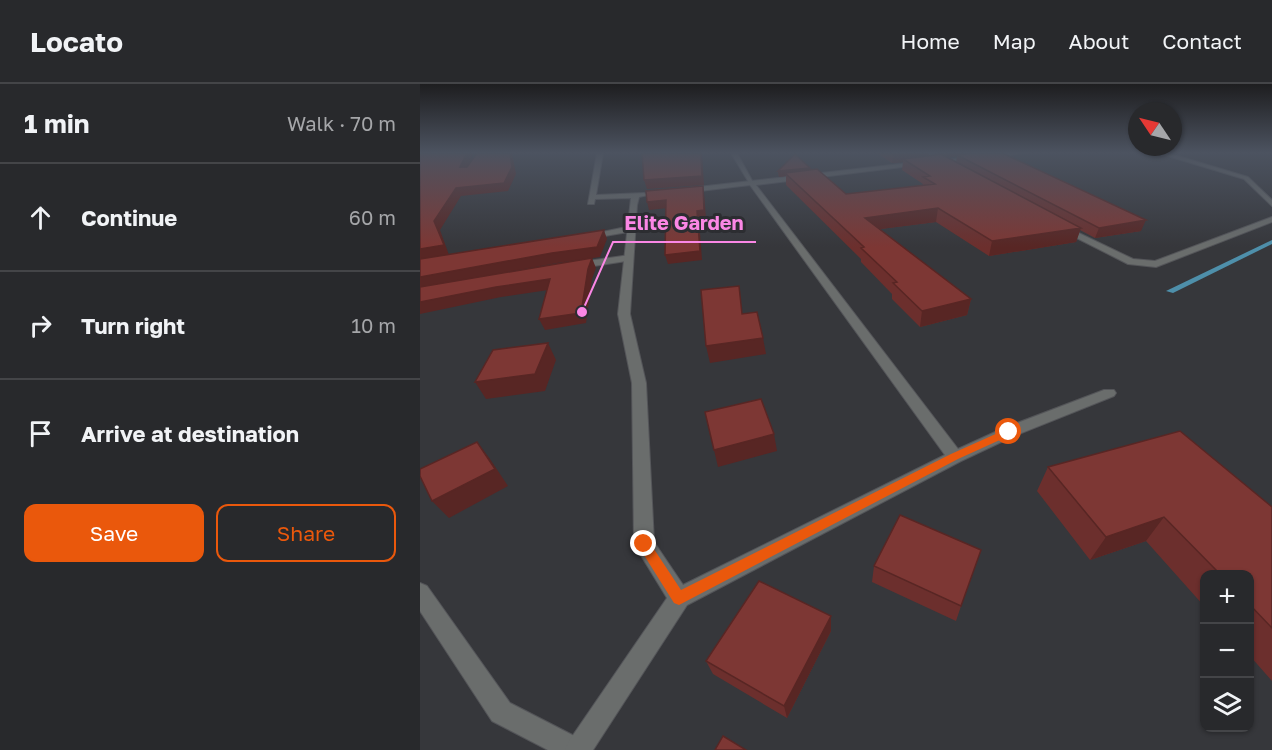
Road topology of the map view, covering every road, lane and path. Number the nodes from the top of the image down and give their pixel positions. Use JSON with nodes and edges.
{"nodes":[{"id":1,"x":595,"y":184,"type":"edge"},
{"id":2,"x":753,"y":184,"type":"joint"},
{"id":3,"x":1252,"y":184,"type":"edge"},
{"id":4,"x":672,"y":192,"type":"edge"},
{"id":5,"x":1272,"y":204,"type":"edge"},
{"id":6,"x":1272,"y":219,"type":"edge"},
{"id":7,"x":1052,"y":223,"type":"edge"},
{"id":8,"x":631,"y":229,"type":"junction"},
{"id":9,"x":573,"y":239,"type":"edge"},
{"id":10,"x":630,"y":258,"type":"junction"},
{"id":11,"x":568,"y":267,"type":"edge"},
{"id":12,"x":1109,"y":393,"type":"dead end"},
{"id":13,"x":955,"y":457,"type":"junction"},
{"id":14,"x":420,"y":593,"type":"edge"},
{"id":15,"x":679,"y":598,"type":"junction"},
{"id":16,"x":576,"y":750,"type":"edge"}],
"edges":[{"from":1,"to":8,"type":"street"},
{"from":2,"to":4,"type":"street"},
{"from":2,"to":13,"type":"street"},
{"from":3,"to":5,"type":"street"},
{"from":6,"to":7,"type":"street"},
{"from":8,"to":9,"type":"street"},
{"from":8,"to":10,"type":"street"},
{"from":10,"to":11,"type":"street"},
{"from":10,"to":15,"type":"street"},
{"from":12,"to":13,"type":"street"},
{"from":13,"to":15,"type":"street"},
{"from":14,"to":16,"type":"street"},
{"from":15,"to":16,"type":"street"}]}
